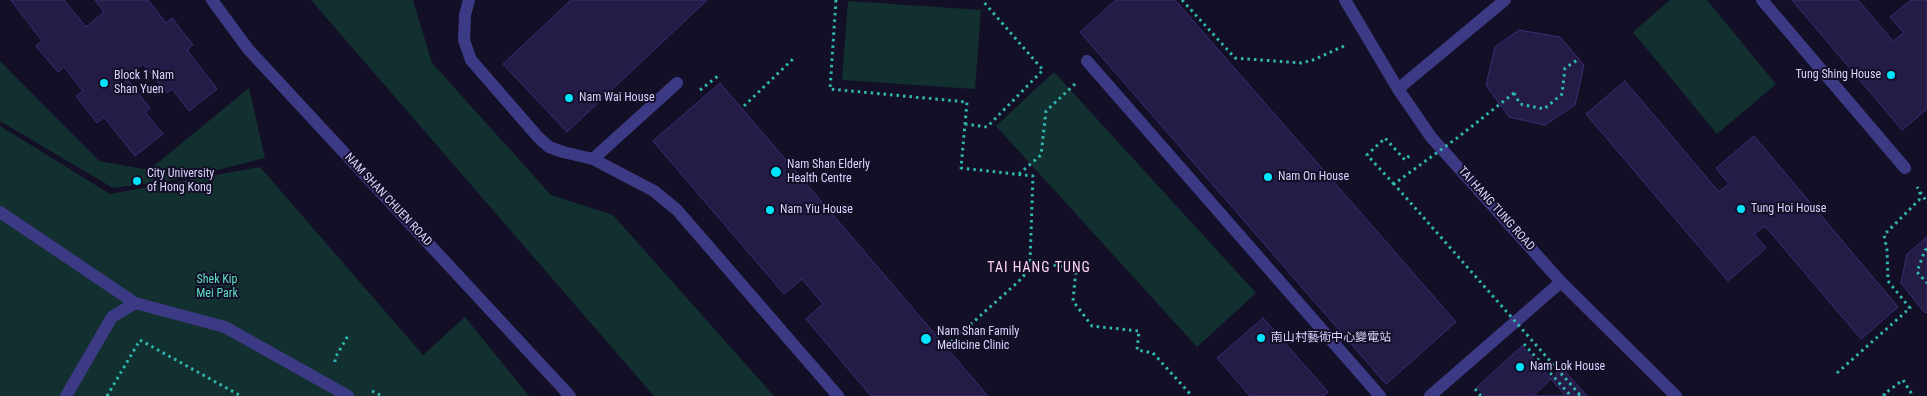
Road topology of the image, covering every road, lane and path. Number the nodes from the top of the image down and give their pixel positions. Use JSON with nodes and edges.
{"nodes":[{"id":1,"x":212,"y":0,"type":"edge"},
{"id":2,"x":469,"y":0,"type":"edge"},
{"id":3,"x":836,"y":0,"type":"edge"},
{"id":4,"x":982,"y":0,"type":"edge"},
{"id":5,"x":1182,"y":0,"type":"edge"},
{"id":6,"x":1345,"y":0,"type":"edge"},
{"id":7,"x":1505,"y":0,"type":"edge"},
{"id":8,"x":1762,"y":0,"type":"edge"},
{"id":9,"x":1344,"y":46,"type":"dead end"},
{"id":10,"x":794,"y":58,"type":"dead end"},
{"id":11,"x":1579,"y":59,"type":"dead end"},
{"id":12,"x":1090,"y":65,"type":"joint"},
{"id":13,"x":677,"y":83,"type":"dead end"},
{"id":14,"x":1398,"y":89,"type":"junction"},
{"id":15,"x":744,"y":106,"type":"dead end"},
{"id":16,"x":964,"y":124,"type":"junction"},
{"id":17,"x":593,"y":159,"type":"junction"},
{"id":18,"x":1405,"y":160,"type":"dead end"},
{"id":19,"x":1905,"y":168,"type":"joint"},
{"id":20,"x":1018,"y":174,"type":"junction"},
{"id":21,"x":1394,"y":184,"type":"junction"},
{"id":22,"x":1920,"y":192,"type":"junction"},
{"id":23,"x":1927,"y":202,"type":"edge"},
{"id":24,"x":0,"y":212,"type":"edge"},
{"id":25,"x":1927,"y":249,"type":"edge"},
{"id":26,"x":1036,"y":262,"type":"junction"},
{"id":27,"x":1561,"y":282,"type":"junction"},
{"id":28,"x":1927,"y":283,"type":"edge"},
{"id":29,"x":135,"y":303,"type":"junction"},
{"id":30,"x":1520,"y":340,"type":"dead end"},
{"id":31,"x":951,"y":342,"type":"dead end"},
{"id":32,"x":1837,"y":372,"type":"dead end"},
{"id":33,"x":1472,"y":386,"type":"dead end"},
{"id":34,"x":66,"y":396,"type":"edge"},
{"id":35,"x":107,"y":396,"type":"edge"},
{"id":36,"x":241,"y":396,"type":"edge"},
{"id":37,"x":348,"y":396,"type":"edge"},
{"id":38,"x":570,"y":396,"type":"edge"},
{"id":39,"x":838,"y":396,"type":"edge"},
{"id":40,"x":1192,"y":396,"type":"edge"},
{"id":41,"x":1380,"y":396,"type":"edge"},
{"id":42,"x":1430,"y":396,"type":"edge"},
{"id":43,"x":1481,"y":396,"type":"edge"},
{"id":44,"x":1571,"y":396,"type":"edge"},
{"id":45,"x":1580,"y":396,"type":"edge"},
{"id":46,"x":1676,"y":396,"type":"edge"},
{"id":47,"x":1885,"y":396,"type":"edge"},
{"id":48,"x":1913,"y":396,"type":"edge"}],
"edges":[{"from":1,"to":38,"type":"street","name":"NAM SHAN CHUEN ROAD"},
{"from":2,"to":17,"type":"street"},
{"from":3,"to":16,"type":"path"},
{"from":4,"to":16,"type":"path"},
{"from":5,"to":9,"type":"path"},
{"from":6,"to":14,"type":"street","name":"TAI HANG TUNG ROAD"},
{"from":7,"to":14,"type":"street"},
{"from":8,"to":19,"type":"street"},
{"from":10,"to":15,"type":"path"},
{"from":11,"to":21,"type":"path","bridge":true},
{"from":12,"to":20,"type":"path"},
{"from":12,"to":41,"type":"street"},
{"from":13,"to":17,"type":"street"},
{"from":14,"to":27,"type":"street","name":"TAI HANG TUNG ROAD"},
{"from":16,"to":20,"type":"path"},
{"from":17,"to":39,"type":"street"},
{"from":18,"to":21,"type":"path"},
{"from":19,"to":22,"type":"path"},
{"from":20,"to":26,"type":"path"},
{"from":21,"to":45,"type":"path","bridge":true},
{"from":22,"to":23,"type":"path"},
{"from":22,"to":32,"type":"path"},
{"from":24,"to":29,"type":"street"},
{"from":25,"to":28,"type":"path"},
{"from":26,"to":31,"type":"path"},
{"from":26,"to":40,"type":"path"},
{"from":27,"to":42,"type":"street"},
{"from":27,"to":46,"type":"street","name":"TAI HANG TUNG ROAD"},
{"from":29,"to":34,"type":"street"},
{"from":29,"to":37,"type":"street"},
{"from":30,"to":44,"type":"path"},
{"from":33,"to":43,"type":"path"},
{"from":35,"to":36,"type":"path"},
{"from":47,"to":48,"type":"path"}]}
